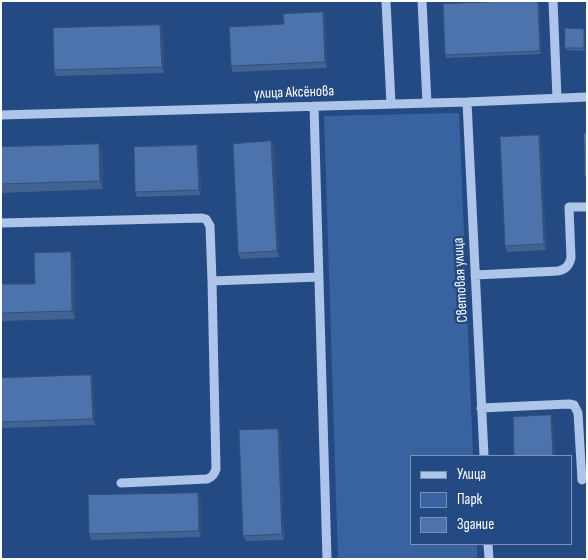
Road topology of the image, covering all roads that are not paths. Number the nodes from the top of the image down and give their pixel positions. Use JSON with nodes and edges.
{"nodes":[{"id":1,"x":386,"y":1,"type":"edge"},
{"id":2,"x":422,"y":1,"type":"edge"},
{"id":3,"x":553,"y":1,"type":"edge"},
{"id":4,"x":587,"y":97,"type":"edge"},
{"id":5,"x":557,"y":98,"type":"junction"},
{"id":6,"x":467,"y":102,"type":"junction"},
{"id":7,"x":427,"y":103,"type":"junction"},
{"id":8,"x":391,"y":104,"type":"junction"},
{"id":9,"x":314,"y":106,"type":"junction"},
{"id":10,"x":1,"y":115,"type":"edge"},
{"id":11,"x":587,"y":206,"type":"edge"},
{"id":12,"x":1,"y":223,"type":"edge"},
{"id":13,"x":475,"y":275,"type":"junction"},
{"id":14,"x":319,"y":277,"type":"junction"},
{"id":15,"x":212,"y":281,"type":"junction"},
{"id":16,"x":481,"y":408,"type":"junction"},
{"id":17,"x":484,"y":455,"type":"edge"},
{"id":18,"x":582,"y":480,"type":"dead end"},
{"id":19,"x":121,"y":483,"type":"dead end"},
{"id":20,"x":488,"y":545,"type":"edge"},
{"id":21,"x":327,"y":559,"type":"edge"},
{"id":22,"x":489,"y":559,"type":"edge"}],
"edges":[{"from":1,"to":8,"type":"street"},
{"from":2,"to":7,"type":"street"},
{"from":3,"to":5,"type":"street"},
{"from":4,"to":5,"type":"street","name":"улица Аксёнова"},
{"from":5,"to":6,"type":"street","name":"улица Аксёнова"},
{"from":6,"to":7,"type":"street","name":"улица Аксёнова"},
{"from":6,"to":13,"type":"street","name":"Световая улица"},
{"from":7,"to":8,"type":"street","name":"улица Аксёнова"},
{"from":8,"to":9,"type":"street","name":"улица Аксёнова"},
{"from":9,"to":10,"type":"street","name":"улица Аксёнова"},
{"from":9,"to":14,"type":"street"},
{"from":11,"to":13,"type":"street"},
{"from":12,"to":15,"type":"street"},
{"from":13,"to":16,"type":"street","name":"Световая улица"},
{"from":14,"to":15,"type":"street"},
{"from":14,"to":21,"type":"street"},
{"from":15,"to":19,"type":"street"},
{"from":16,"to":17,"type":"street","name":"Световая улица"},
{"from":16,"to":18,"type":"street"},
{"from":20,"to":22,"type":"street"}]}
